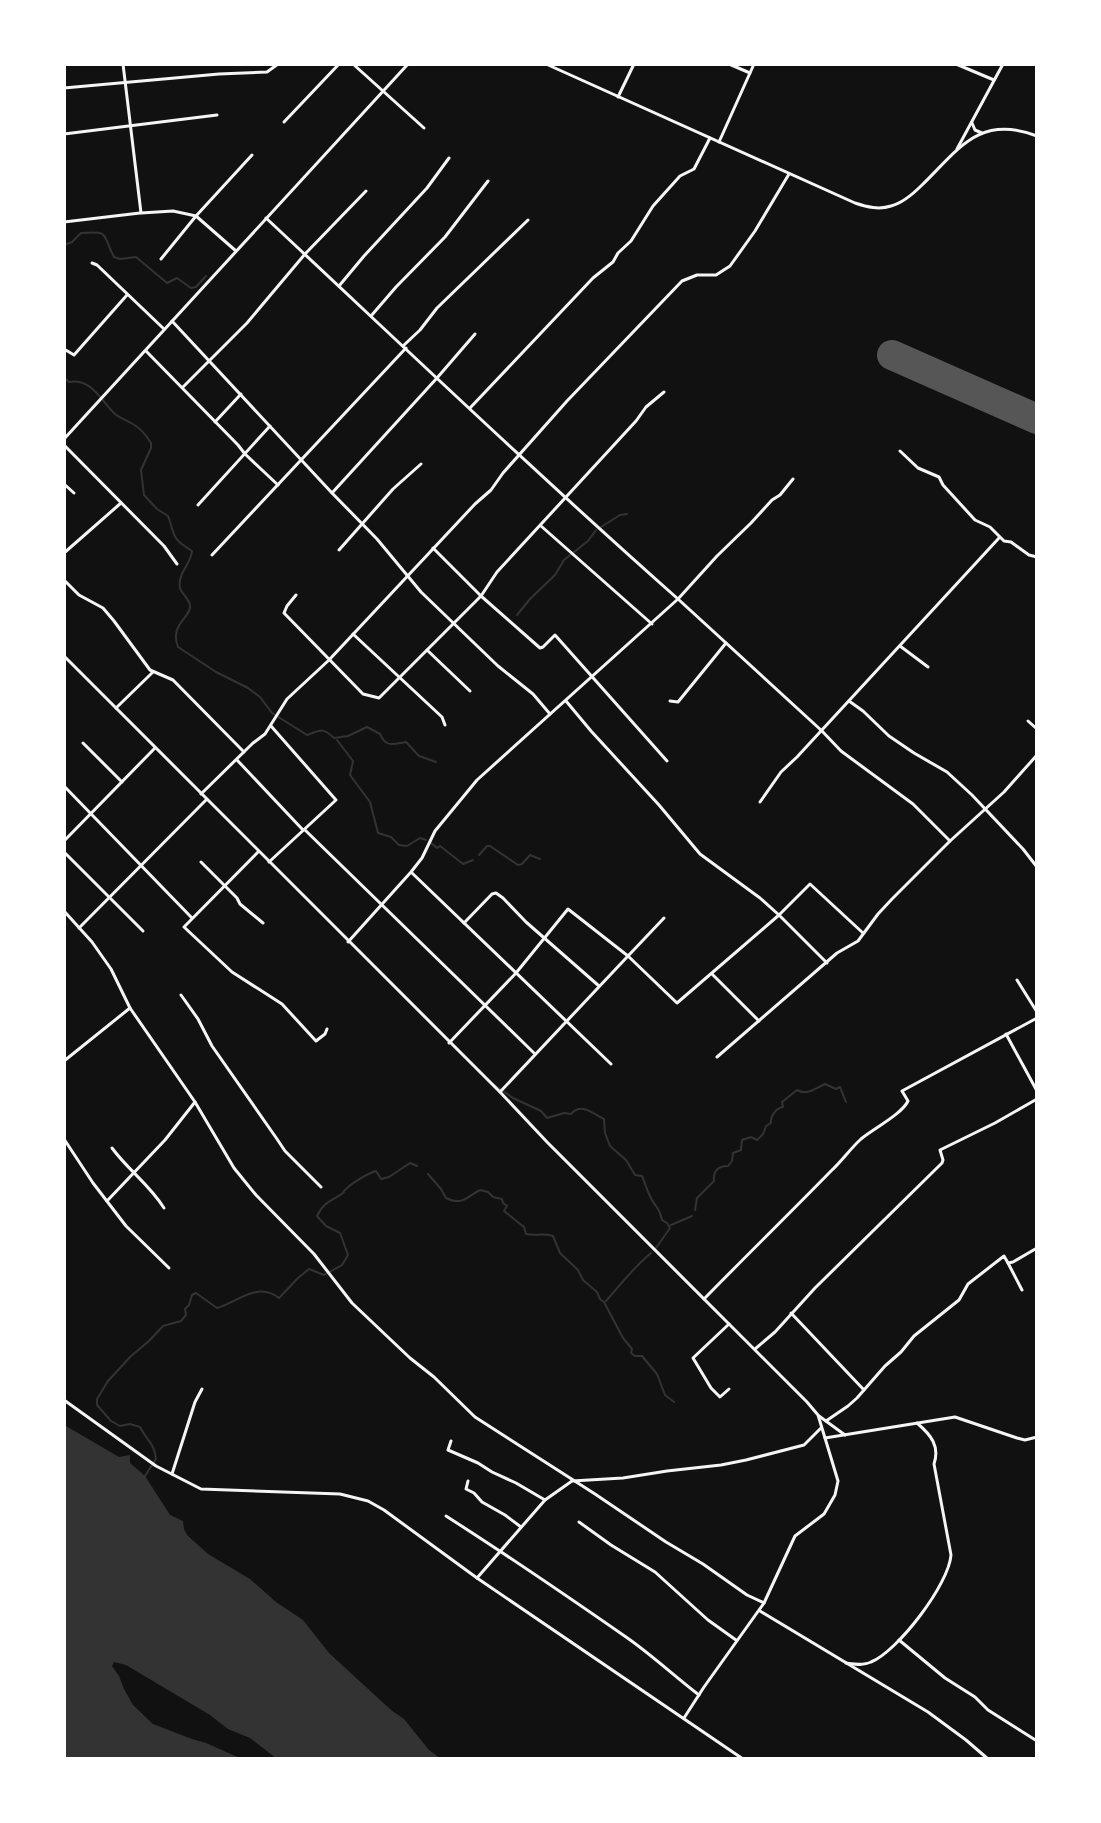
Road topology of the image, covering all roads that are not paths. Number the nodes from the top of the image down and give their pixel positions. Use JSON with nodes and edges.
{"nodes":[{"id":1,"x":123,"y":64,"type":"edge"},
{"id":2,"x":278,"y":64,"type":"edge"},
{"id":3,"x":339,"y":64,"type":"edge"},
{"id":4,"x":353,"y":64,"type":"edge"},
{"id":5,"x":408,"y":64,"type":"edge"},
{"id":6,"x":546,"y":64,"type":"edge"},
{"id":7,"x":634,"y":64,"type":"edge"},
{"id":8,"x":729,"y":64,"type":"edge"},
{"id":9,"x":754,"y":64,"type":"edge"},
{"id":10,"x":956,"y":64,"type":"edge"},
{"id":11,"x":1003,"y":64,"type":"edge"},
{"id":12,"x":750,"y":73,"type":"junction"},
{"id":13,"x":994,"y":80,"type":"junction"},
{"id":14,"x":125,"y":82,"type":"junction"},
{"id":15,"x":64,"y":88,"type":"edge"},
{"id":16,"x":383,"y":91,"type":"junction"},
{"id":17,"x":618,"y":97,"type":"junction"},
{"id":18,"x":217,"y":115,"type":"dead end"},
{"id":19,"x":972,"y":121,"type":"junction"},
{"id":20,"x":284,"y":122,"type":"dead end"},
{"id":21,"x":130,"y":125,"type":"junction"},
{"id":22,"x":424,"y":128,"type":"dead end"},
{"id":23,"x":982,"y":133,"type":"junction"},
{"id":24,"x":64,"y":134,"type":"edge"},
{"id":25,"x":1037,"y":136,"type":"edge"},
{"id":26,"x":710,"y":138,"type":"junction"},
{"id":27,"x":719,"y":142,"type":"junction"},
{"id":28,"x":955,"y":153,"type":"junction"},
{"id":29,"x":252,"y":155,"type":"dead end"},
{"id":30,"x":449,"y":158,"type":"dead end"},
{"id":31,"x":789,"y":174,"type":"junction"},
{"id":32,"x":488,"y":181,"type":"dead end"},
{"id":33,"x":366,"y":191,"type":"dead end"},
{"id":34,"x":141,"y":213,"type":"junction"},
{"id":35,"x":196,"y":216,"type":"junction"},
{"id":36,"x":266,"y":218,"type":"junction"},
{"id":37,"x":528,"y":220,"type":"dead end"},
{"id":38,"x":64,"y":222,"type":"edge"},
{"id":39,"x":236,"y":251,"type":"junction"},
{"id":40,"x":305,"y":254,"type":"junction"},
{"id":41,"x":161,"y":259,"type":"dead end"},
{"id":42,"x":92,"y":263,"type":"dead end"},
{"id":43,"x":339,"y":286,"type":"junction"},
{"id":44,"x":127,"y":295,"type":"junction"},
{"id":45,"x":371,"y":316,"type":"junction"},
{"id":46,"x":172,"y":321,"type":"junction"},
{"id":47,"x":164,"y":329,"type":"junction"},
{"id":48,"x":475,"y":334,"type":"dead end"},
{"id":49,"x":404,"y":347,"type":"junction"},
{"id":50,"x":64,"y":349,"type":"edge"},
{"id":51,"x":145,"y":350,"type":"junction"},
{"id":52,"x":210,"y":360,"type":"junction"},
{"id":53,"x":437,"y":378,"type":"junction"},
{"id":54,"x":183,"y":387,"type":"junction"},
{"id":55,"x":664,"y":392,"type":"dead end"},
{"id":56,"x":241,"y":394,"type":"junction"},
{"id":57,"x":470,"y":408,"type":"junction"},
{"id":58,"x":215,"y":422,"type":"junction"},
{"id":59,"x":270,"y":426,"type":"junction"},
{"id":60,"x":64,"y":439,"type":"edge"},
{"id":61,"x":64,"y":445,"type":"edge"},
{"id":62,"x":900,"y":451,"type":"dead end"},
{"id":63,"x":245,"y":454,"type":"junction"},
{"id":64,"x":519,"y":454,"type":"junction"},
{"id":65,"x":301,"y":460,"type":"junction"},
{"id":66,"x":421,"y":464,"type":"dead end"},
{"id":67,"x":793,"y":479,"type":"dead end"},
{"id":68,"x":64,"y":484,"type":"edge"},
{"id":69,"x":278,"y":485,"type":"junction"},
{"id":70,"x":74,"y":493,"type":"dead end"},
{"id":71,"x":332,"y":493,"type":"junction"},
{"id":72,"x":566,"y":500,"type":"junction"},
{"id":73,"x":121,"y":503,"type":"junction"},
{"id":74,"x":198,"y":505,"type":"dead end"},
{"id":75,"x":363,"y":524,"type":"junction"},
{"id":76,"x":541,"y":526,"type":"junction"},
{"id":77,"x":999,"y":538,"type":"junction"},
{"id":78,"x":433,"y":548,"type":"junction"},
{"id":79,"x":339,"y":550,"type":"dead end"},
{"id":80,"x":64,"y":553,"type":"edge"},
{"id":81,"x":212,"y":555,"type":"dead end"},
{"id":82,"x":1037,"y":557,"type":"edge"},
{"id":83,"x":177,"y":564,"type":"dead end"},
{"id":84,"x":407,"y":576,"type":"junction"},
{"id":85,"x":64,"y":580,"type":"edge"},
{"id":86,"x":296,"y":595,"type":"dead end"},
{"id":87,"x":481,"y":596,"type":"junction"},
{"id":88,"x":678,"y":599,"type":"junction"},
{"id":89,"x":453,"y":623,"type":"junction"},
{"id":90,"x":652,"y":624,"type":"junction"},
{"id":91,"x":353,"y":634,"type":"junction"},
{"id":92,"x":726,"y":643,"type":"junction"},
{"id":93,"x":900,"y":646,"type":"junction"},
{"id":94,"x":427,"y":650,"type":"junction"},
{"id":95,"x":64,"y":656,"type":"edge"},
{"id":96,"x":329,"y":660,"type":"junction"},
{"id":97,"x":928,"y":667,"type":"dead end"},
{"id":98,"x":153,"y":672,"type":"junction"},
{"id":99,"x":593,"y":676,"type":"junction"},
{"id":100,"x":400,"y":677,"type":"junction"},
{"id":101,"x":470,"y":691,"type":"dead end"},
{"id":102,"x":566,"y":701,"type":"junction"},
{"id":103,"x":670,"y":701,"type":"dead end"},
{"id":104,"x":849,"y":701,"type":"junction"},
{"id":105,"x":116,"y":708,"type":"junction"},
{"id":106,"x":550,"y":714,"type":"junction"},
{"id":107,"x":1028,"y":721,"type":"dead end"},
{"id":108,"x":445,"y":725,"type":"dead end"},
{"id":109,"x":271,"y":726,"type":"junction"},
{"id":110,"x":1037,"y":729,"type":"edge"},
{"id":111,"x":822,"y":731,"type":"junction"},
{"id":112,"x":83,"y":743,"type":"dead end"},
{"id":113,"x":155,"y":748,"type":"junction"},
{"id":114,"x":244,"y":752,"type":"junction"},
{"id":115,"x":1037,"y":755,"type":"edge"},
{"id":116,"x":237,"y":760,"type":"junction"},
{"id":117,"x":667,"y":761,"type":"dead end"},
{"id":118,"x":122,"y":782,"type":"junction"},
{"id":119,"x":64,"y":786,"type":"edge"},
{"id":120,"x":201,"y":794,"type":"junction"},
{"id":121,"x":207,"y":800,"type":"junction"},
{"id":122,"x":760,"y":802,"type":"dead end"},
{"id":123,"x":985,"y":809,"type":"junction"},
{"id":124,"x":91,"y":814,"type":"junction"},
{"id":125,"x":304,"y":830,"type":"junction"},
{"id":126,"x":64,"y":841,"type":"edge"},
{"id":127,"x":950,"y":841,"type":"junction"},
{"id":128,"x":64,"y":852,"type":"edge"},
{"id":129,"x":258,"y":852,"type":"junction"},
{"id":130,"x":201,"y":862,"type":"dead end"},
{"id":131,"x":269,"y":862,"type":"junction"},
{"id":132,"x":141,"y":866,"type":"junction"},
{"id":133,"x":1037,"y":867,"type":"edge"},
{"id":134,"x":411,"y":872,"type":"junction"},
{"id":135,"x":225,"y":885,"type":"junction"},
{"id":136,"x":110,"y":898,"type":"junction"},
{"id":137,"x":381,"y":905,"type":"junction"},
{"id":138,"x":64,"y":911,"type":"edge"},
{"id":139,"x":779,"y":915,"type":"junction"},
{"id":140,"x":192,"y":918,"type":"junction"},
{"id":141,"x":664,"y":918,"type":"dead end"},
{"id":142,"x":263,"y":923,"type":"dead end"},
{"id":143,"x":464,"y":923,"type":"junction"},
{"id":144,"x":79,"y":928,"type":"junction"},
{"id":145,"x":143,"y":931,"type":"dead end"},
{"id":146,"x":863,"y":933,"type":"junction"},
{"id":147,"x":544,"y":939,"type":"junction"},
{"id":148,"x":348,"y":942,"type":"junction"},
{"id":149,"x":628,"y":956,"type":"junction"},
{"id":150,"x":827,"y":963,"type":"junction"},
{"id":151,"x":516,"y":973,"type":"junction"},
{"id":152,"x":712,"y":974,"type":"junction"},
{"id":153,"x":1017,"y":980,"type":"dead end"},
{"id":154,"x":599,"y":986,"type":"junction"},
{"id":155,"x":181,"y":995,"type":"dead end"},
{"id":156,"x":485,"y":1006,"type":"junction"},
{"id":157,"x":130,"y":1008,"type":"junction"},
{"id":158,"x":1037,"y":1012,"type":"edge"},
{"id":159,"x":1037,"y":1018,"type":"edge"},
{"id":160,"x":566,"y":1021,"type":"junction"},
{"id":161,"x":759,"y":1021,"type":"junction"},
{"id":162,"x":327,"y":1029,"type":"dead end"},
{"id":163,"x":1006,"y":1034,"type":"junction"},
{"id":164,"x":449,"y":1043,"type":"junction"},
{"id":165,"x":535,"y":1054,"type":"junction"},
{"id":166,"x":717,"y":1057,"type":"dead end"},
{"id":167,"x":64,"y":1061,"type":"edge"},
{"id":168,"x":611,"y":1064,"type":"dead end"},
{"id":169,"x":1037,"y":1091,"type":"edge"},
{"id":170,"x":500,"y":1092,"type":"junction"},
{"id":171,"x":1037,"y":1099,"type":"edge"},
{"id":172,"x":195,"y":1102,"type":"junction"},
{"id":173,"x":64,"y":1139,"type":"edge"},
{"id":174,"x":112,"y":1148,"type":"dead end"},
{"id":175,"x":134,"y":1172,"type":"junction"},
{"id":176,"x":321,"y":1187,"type":"dead end"},
{"id":177,"x":107,"y":1201,"type":"junction"},
{"id":178,"x":164,"y":1208,"type":"dead end"},
{"id":179,"x":1037,"y":1248,"type":"edge"},
{"id":180,"x":1008,"y":1263,"type":"junction"},
{"id":181,"x":169,"y":1268,"type":"dead end"},
{"id":182,"x":1022,"y":1290,"type":"dead end"},
{"id":183,"x":704,"y":1299,"type":"junction"},
{"id":184,"x":791,"y":1313,"type":"junction"},
{"id":185,"x":729,"y":1324,"type":"junction"},
{"id":186,"x":754,"y":1350,"type":"junction"},
{"id":187,"x":202,"y":1389,"type":"dead end"},
{"id":188,"x":729,"y":1389,"type":"dead end"},
{"id":189,"x":864,"y":1390,"type":"junction"},
{"id":190,"x":64,"y":1400,"type":"edge"},
{"id":191,"x":818,"y":1415,"type":"junction"},
{"id":192,"x":826,"y":1421,"type":"junction"},
{"id":193,"x":917,"y":1423,"type":"junction"},
{"id":194,"x":821,"y":1428,"type":"junction"},
{"id":195,"x":845,"y":1435,"type":"junction"},
{"id":196,"x":1037,"y":1437,"type":"edge"},
{"id":197,"x":825,"y":1438,"type":"junction"},
{"id":198,"x":451,"y":1441,"type":"dead end"},
{"id":199,"x":172,"y":1474,"type":"junction"},
{"id":200,"x":468,"y":1481,"type":"dead end"},
{"id":201,"x":572,"y":1481,"type":"junction"},
{"id":202,"x":545,"y":1500,"type":"junction"},
{"id":203,"x":446,"y":1516,"type":"dead end"},
{"id":204,"x":579,"y":1522,"type":"dead end"},
{"id":205,"x":521,"y":1527,"type":"junction"},
{"id":206,"x":500,"y":1551,"type":"junction"},
{"id":207,"x":477,"y":1578,"type":"junction"},
{"id":208,"x":764,"y":1603,"type":"junction"},
{"id":209,"x":759,"y":1610,"type":"junction"},
{"id":210,"x":736,"y":1640,"type":"junction"},
{"id":211,"x":899,"y":1640,"type":"junction"},
{"id":212,"x":846,"y":1663,"type":"junction"},
{"id":213,"x":699,"y":1695,"type":"junction"},
{"id":214,"x":684,"y":1718,"type":"junction"},
{"id":215,"x":1037,"y":1741,"type":"edge"},
{"id":216,"x":743,"y":1759,"type":"edge"},
{"id":217,"x":988,"y":1759,"type":"edge"}],
"edges":[{"from":1,"to":14,"type":"street"},
{"from":2,"to":14,"type":"street"},
{"from":3,"to":20,"type":"street"},
{"from":4,"to":16,"type":"street"},
{"from":5,"to":16,"type":"street"},
{"from":6,"to":17,"type":"street"},
{"from":7,"to":17,"type":"street"},
{"from":8,"to":12,"type":"street"},
{"from":9,"to":12,"type":"street"},
{"from":10,"to":13,"type":"street"},
{"from":11,"to":13,"type":"street"},
{"from":12,"to":27,"type":"street"},
{"from":13,"to":19,"type":"street"},
{"from":14,"to":15,"type":"street"},
{"from":14,"to":21,"type":"street"},
{"from":16,"to":22,"type":"street"},
{"from":16,"to":36,"type":"street"},
{"from":17,"to":26,"type":"street"},
{"from":18,"to":21,"type":"street"},
{"from":19,"to":23,"type":"street"},
{"from":19,"to":28,"type":"street"},
{"from":21,"to":24,"type":"street"},
{"from":21,"to":34,"type":"street"},
{"from":23,"to":25,"type":"street"},
{"from":23,"to":28,"type":"street"},
{"from":26,"to":27,"type":"street"},
{"from":26,"to":57,"type":"street"},
{"from":27,"to":31,"type":"street"},
{"from":28,"to":31,"type":"street"},
{"from":29,"to":35,"type":"street"},
{"from":30,"to":43,"type":"street"},
{"from":31,"to":64,"type":"street"},
{"from":32,"to":45,"type":"street"},
{"from":33,"to":40,"type":"street"},
{"from":34,"to":35,"type":"street"},
{"from":34,"to":38,"type":"street"},
{"from":35,"to":39,"type":"street"},
{"from":35,"to":41,"type":"street"},
{"from":36,"to":39,"type":"street"},
{"from":36,"to":40,"type":"street"},
{"from":37,"to":49,"type":"street"},
{"from":39,"to":46,"type":"street"},
{"from":40,"to":43,"type":"street"},
{"from":40,"to":52,"type":"street"},
{"from":42,"to":44,"type":"street"},
{"from":43,"to":45,"type":"street"},
{"from":44,"to":47,"type":"street"},
{"from":44,"to":50,"type":"street"},
{"from":45,"to":49,"type":"street"},
{"from":46,"to":47,"type":"street"},
{"from":46,"to":52,"type":"street"},
{"from":47,"to":51,"type":"street"},
{"from":48,"to":53,"type":"street"},
{"from":49,"to":53,"type":"street"},
{"from":49,"to":65,"type":"street"},
{"from":51,"to":54,"type":"street"},
{"from":51,"to":60,"type":"street"},
{"from":52,"to":54,"type":"street"},
{"from":52,"to":56,"type":"street"},
{"from":53,"to":57,"type":"street"},
{"from":53,"to":71,"type":"street"},
{"from":54,"to":58,"type":"street"},
{"from":55,"to":72,"type":"street"},
{"from":56,"to":58,"type":"street"},
{"from":56,"to":59,"type":"street"},
{"from":57,"to":64,"type":"street"},
{"from":58,"to":63,"type":"street"},
{"from":59,"to":63,"type":"street"},
{"from":59,"to":65,"type":"street"},
{"from":61,"to":73,"type":"street"},
{"from":62,"to":77,"type":"street"},
{"from":63,"to":69,"type":"street"},
{"from":63,"to":74,"type":"street"},
{"from":64,"to":72,"type":"street"},
{"from":64,"to":78,"type":"street"},
{"from":65,"to":69,"type":"street"},
{"from":65,"to":71,"type":"street"},
{"from":66,"to":75,"type":"street"},
{"from":67,"to":88,"type":"street"},
{"from":68,"to":70,"type":"street"},
{"from":69,"to":81,"type":"street"},
{"from":71,"to":75,"type":"street"},
{"from":72,"to":76,"type":"street"},
{"from":72,"to":88,"type":"street"},
{"from":73,"to":80,"type":"street"},
{"from":73,"to":83,"type":"street"},
{"from":75,"to":79,"type":"street"},
{"from":75,"to":84,"type":"street"},
{"from":76,"to":87,"type":"street"},
{"from":76,"to":90,"type":"street"},
{"from":77,"to":82,"type":"street"},
{"from":77,"to":93,"type":"street"},
{"from":78,"to":84,"type":"street"},
{"from":78,"to":87,"type":"street"},
{"from":84,"to":89,"type":"street"},
{"from":84,"to":91,"type":"street"},
{"from":85,"to":98,"type":"street"},
{"from":86,"to":96,"type":"street"},
{"from":87,"to":89,"type":"street"},
{"from":87,"to":99,"type":"street"},
{"from":88,"to":90,"type":"street"},
{"from":88,"to":92,"type":"street"},
{"from":89,"to":94,"type":"street"},
{"from":89,"to":106,"type":"street"},
{"from":90,"to":99,"type":"street"},
{"from":91,"to":96,"type":"street"},
{"from":91,"to":100,"type":"street"},
{"from":92,"to":103,"type":"street"},
{"from":92,"to":111,"type":"street"},
{"from":93,"to":97,"type":"street"},
{"from":93,"to":104,"type":"street"},
{"from":94,"to":100,"type":"street"},
{"from":94,"to":101,"type":"street"},
{"from":95,"to":105,"type":"street"},
{"from":96,"to":100,"type":"street"},
{"from":96,"to":109,"type":"street"},
{"from":98,"to":105,"type":"street"},
{"from":98,"to":114,"type":"street"},
{"from":99,"to":102,"type":"street"},
{"from":99,"to":117,"type":"street"},
{"from":100,"to":108,"type":"street"},
{"from":102,"to":106,"type":"street"},
{"from":102,"to":139,"type":"street"},
{"from":104,"to":111,"type":"street"},
{"from":104,"to":123,"type":"street"},
{"from":105,"to":113,"type":"street"},
{"from":106,"to":134,"type":"street"},
{"from":107,"to":110,"type":"street"},
{"from":109,"to":114,"type":"street"},
{"from":109,"to":125,"type":"street"},
{"from":111,"to":122,"type":"street"},
{"from":111,"to":127,"type":"street"},
{"from":112,"to":118,"type":"street"},
{"from":113,"to":118,"type":"street"},
{"from":113,"to":120,"type":"street"},
{"from":114,"to":116,"type":"street"},
{"from":115,"to":123,"type":"street"},
{"from":116,"to":120,"type":"street"},
{"from":116,"to":125,"type":"street"},
{"from":118,"to":124,"type":"street"},
{"from":119,"to":124,"type":"street"},
{"from":120,"to":121,"type":"street"},
{"from":121,"to":129,"type":"street"},
{"from":121,"to":132,"type":"street"},
{"from":123,"to":127,"type":"street"},
{"from":123,"to":133,"type":"street"},
{"from":124,"to":126,"type":"street"},
{"from":124,"to":132,"type":"street"},
{"from":125,"to":131,"type":"street"},
{"from":125,"to":137,"type":"street"},
{"from":127,"to":146,"type":"street"},
{"from":128,"to":136,"type":"street"},
{"from":129,"to":131,"type":"street"},
{"from":129,"to":135,"type":"street"},
{"from":130,"to":135,"type":"street"},
{"from":131,"to":148,"type":"street"},
{"from":132,"to":136,"type":"street"},
{"from":132,"to":140,"type":"street"},
{"from":134,"to":137,"type":"street"},
{"from":134,"to":143,"type":"street"},
{"from":135,"to":140,"type":"street"},
{"from":135,"to":142,"type":"street"},
{"from":136,"to":144,"type":"street"},
{"from":136,"to":145,"type":"street"},
{"from":137,"to":148,"type":"street"},
{"from":137,"to":156,"type":"street"},
{"from":138,"to":144,"type":"street"},
{"from":139,"to":146,"type":"street"},
{"from":139,"to":150,"type":"street"},
{"from":139,"to":152,"type":"street"},
{"from":140,"to":162,"type":"street"},
{"from":141,"to":149,"type":"street"},
{"from":143,"to":147,"type":"street"},
{"from":143,"to":151,"type":"street"},
{"from":144,"to":157,"type":"street"},
{"from":146,"to":150,"type":"street"},
{"from":147,"to":149,"type":"street"},
{"from":147,"to":151,"type":"street"},
{"from":147,"to":154,"type":"street"},
{"from":148,"to":164,"type":"street"},
{"from":149,"to":152,"type":"street"},
{"from":149,"to":154,"type":"street"},
{"from":150,"to":161,"type":"street"},
{"from":151,"to":156,"type":"street"},
{"from":151,"to":160,"type":"street"},
{"from":152,"to":161,"type":"street"},
{"from":153,"to":158,"type":"street"},
{"from":154,"to":160,"type":"street"},
{"from":155,"to":176,"type":"street"},
{"from":156,"to":164,"type":"street"},
{"from":156,"to":165,"type":"street"},
{"from":157,"to":167,"type":"street"},
{"from":157,"to":172,"type":"street"},
{"from":159,"to":163,"type":"street"},
{"from":160,"to":165,"type":"street"},
{"from":160,"to":168,"type":"street"},
{"from":161,"to":166,"type":"street"},
{"from":163,"to":169,"type":"street"},
{"from":163,"to":183,"type":"street"},
{"from":164,"to":170,"type":"street"},
{"from":165,"to":170,"type":"street"},
{"from":170,"to":183,"type":"street"},
{"from":171,"to":184,"type":"street"},
{"from":172,"to":175,"type":"street"},
{"from":172,"to":201,"type":"street"},
{"from":173,"to":177,"type":"street"},
{"from":174,"to":175,"type":"street"},
{"from":175,"to":177,"type":"street"},
{"from":175,"to":178,"type":"street"},
{"from":177,"to":181,"type":"street"},
{"from":179,"to":180,"type":"street"},
{"from":180,"to":182,"type":"street"},
{"from":180,"to":189,"type":"street"},
{"from":183,"to":185,"type":"street"},
{"from":184,"to":186,"type":"street"},
{"from":184,"to":189,"type":"street"},
{"from":185,"to":186,"type":"street"},
{"from":185,"to":188,"type":"street"},
{"from":186,"to":191,"type":"street"},
{"from":187,"to":199,"type":"street"},
{"from":189,"to":192,"type":"street"},
{"from":190,"to":199,"type":"street"},
{"from":191,"to":192,"type":"street"},
{"from":191,"to":194,"type":"street"},
{"from":192,"to":195,"type":"street"},
{"from":193,"to":195,"type":"street"},
{"from":193,"to":196,"type":"street"},
{"from":193,"to":211,"type":"street"},
{"from":194,"to":197,"type":"street"},
{"from":194,"to":201,"type":"street"},
{"from":195,"to":197,"type":"street"},
{"from":197,"to":208,"type":"street"},
{"from":198,"to":202,"type":"street"},
{"from":199,"to":207,"type":"street"},
{"from":200,"to":205,"type":"street"},
{"from":201,"to":202,"type":"street"},
{"from":201,"to":208,"type":"street"},
{"from":202,"to":205,"type":"street"},
{"from":203,"to":206,"type":"street"},
{"from":204,"to":210,"type":"street"},
{"from":205,"to":206,"type":"street"},
{"from":206,"to":207,"type":"street"},
{"from":206,"to":213,"type":"street"},
{"from":207,"to":214,"type":"street"},
{"from":208,"to":209,"type":"street"},
{"from":209,"to":210,"type":"street"},
{"from":209,"to":212,"type":"street"},
{"from":210,"to":213,"type":"street"},
{"from":211,"to":212,"type":"street"},
{"from":211,"to":215,"type":"street"},
{"from":212,"to":217,"type":"street"},
{"from":213,"to":214,"type":"street"},
{"from":214,"to":216,"type":"street"}]}
